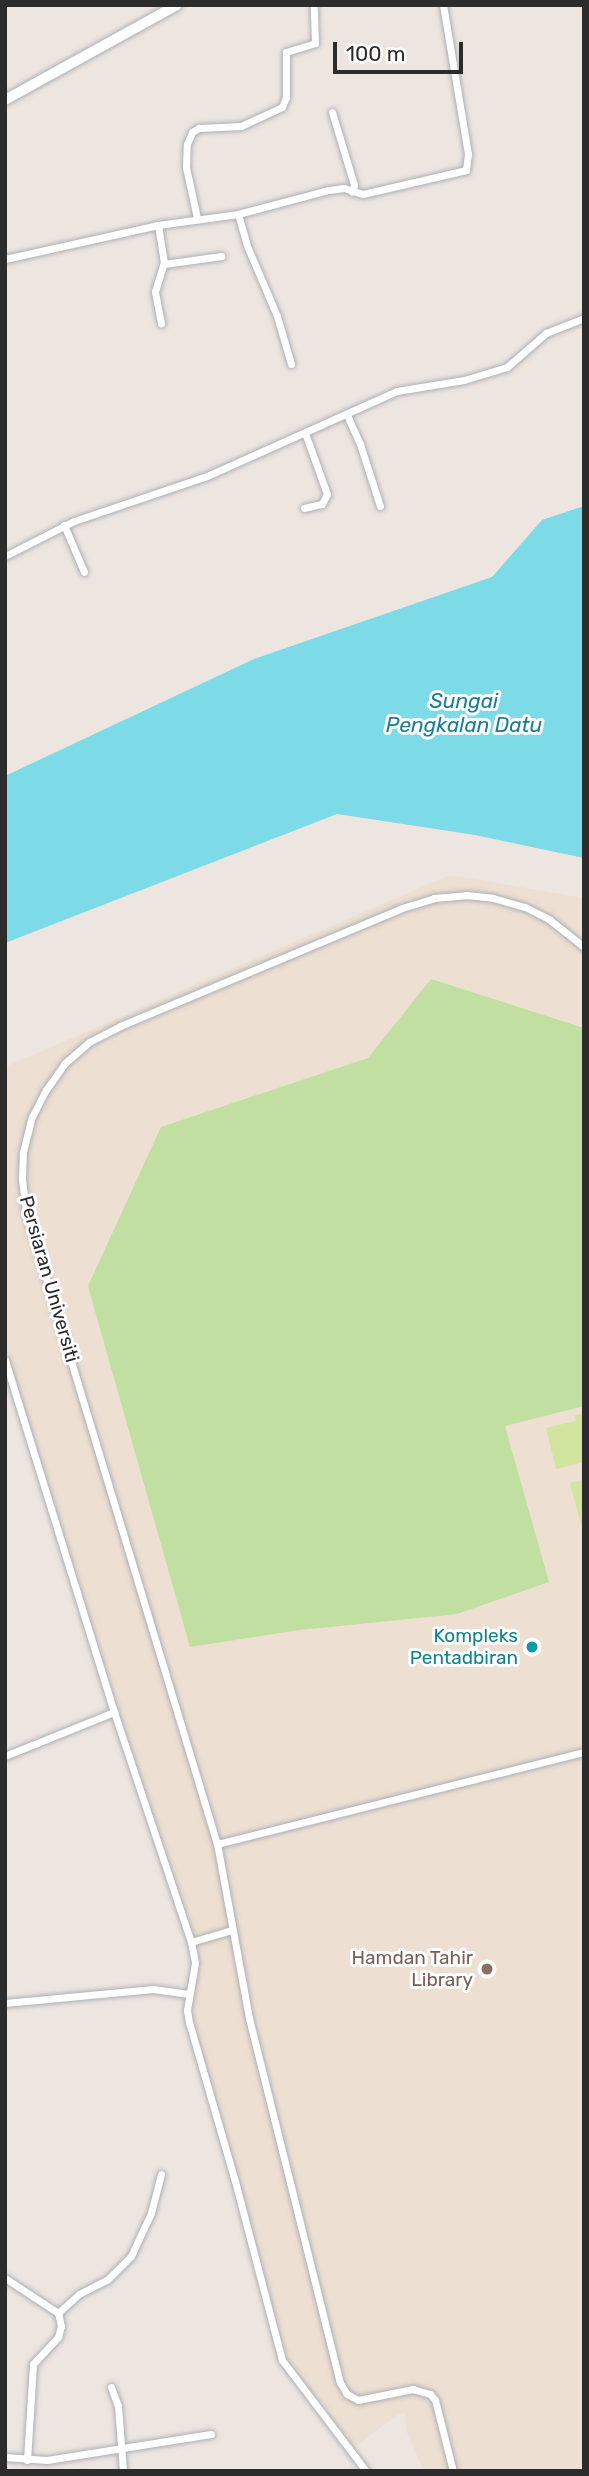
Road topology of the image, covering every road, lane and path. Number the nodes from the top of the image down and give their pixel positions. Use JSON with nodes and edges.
{"nodes":[{"id":1,"x":177,"y":5,"type":"edge"},
{"id":2,"x":314,"y":5,"type":"edge"},
{"id":3,"x":443,"y":5,"type":"edge"},
{"id":4,"x":5,"y":100,"type":"edge"},
{"id":5,"x":332,"y":113,"type":"dead end"},
{"id":6,"x":352,"y":192,"type":"junction"},
{"id":7,"x":238,"y":215,"type":"junction"},
{"id":8,"x":197,"y":218,"type":"junction"},
{"id":9,"x":158,"y":225,"type":"junction"},
{"id":10,"x":221,"y":256,"type":"dead end"},
{"id":11,"x":5,"y":259,"type":"edge"},
{"id":12,"x":164,"y":264,"type":"junction"},
{"id":13,"x":584,"y":318,"type":"edge"},
{"id":14,"x":161,"y":323,"type":"dead end"},
{"id":15,"x":291,"y":364,"type":"dead end"},
{"id":16,"x":347,"y":415,"type":"junction"},
{"id":17,"x":305,"y":433,"type":"junction"},
{"id":18,"x":380,"y":506,"type":"dead end"},
{"id":19,"x":304,"y":508,"type":"dead end"},
{"id":20,"x":64,"y":526,"type":"junction"},
{"id":21,"x":5,"y":556,"type":"edge"},
{"id":22,"x":84,"y":572,"type":"dead end"},
{"id":23,"x":584,"y":947,"type":"edge"},
{"id":24,"x":5,"y":1360,"type":"edge"},
{"id":25,"x":114,"y":1712,"type":"junction"},
{"id":26,"x":584,"y":1752,"type":"edge"},
{"id":27,"x":5,"y":1756,"type":"edge"},
{"id":28,"x":218,"y":1844,"type":"junction"},
{"id":29,"x":232,"y":1930,"type":"junction"},
{"id":30,"x":191,"y":1942,"type":"junction"},
{"id":31,"x":189,"y":1994,"type":"junction"},
{"id":32,"x":5,"y":2003,"type":"edge"},
{"id":33,"x":161,"y":2174,"type":"dead end"},
{"id":34,"x":5,"y":2278,"type":"edge"},
{"id":35,"x":58,"y":2313,"type":"junction"},
{"id":36,"x":111,"y":2387,"type":"dead end"},
{"id":37,"x":211,"y":2434,"type":"dead end"},
{"id":38,"x":120,"y":2450,"type":"junction"},
{"id":39,"x":5,"y":2457,"type":"edge"},
{"id":40,"x":27,"y":2460,"type":"junction"},
{"id":41,"x":47,"y":2460,"type":"junction"},
{"id":42,"x":49,"y":2471,"type":"edge"},
{"id":43,"x":123,"y":2471,"type":"edge"},
{"id":44,"x":366,"y":2471,"type":"edge"},
{"id":45,"x":453,"y":2471,"type":"edge"}],
"edges":[{"from":1,"to":4,"type":"main road"},
{"from":2,"to":8,"type":"street"},
{"from":3,"to":6,"type":"street"},
{"from":5,"to":6,"type":"street"},
{"from":6,"to":7,"type":"street"},
{"from":7,"to":8,"type":"street"},
{"from":7,"to":15,"type":"street"},
{"from":8,"to":9,"type":"street"},
{"from":9,"to":11,"type":"street"},
{"from":9,"to":12,"type":"street"},
{"from":10,"to":12,"type":"street"},
{"from":12,"to":14,"type":"street"},
{"from":13,"to":16,"type":"street"},
{"from":16,"to":17,"type":"street"},
{"from":16,"to":18,"type":"street"},
{"from":17,"to":19,"type":"street"},
{"from":17,"to":20,"type":"street"},
{"from":20,"to":21,"type":"street"},
{"from":20,"to":22,"type":"street"},
{"from":23,"to":28,"type":"street","name":"Persiaran Universiti"},
{"from":24,"to":25,"type":"street"},
{"from":25,"to":27,"type":"street"},
{"from":25,"to":30,"type":"street"},
{"from":26,"to":28,"type":"street"},
{"from":28,"to":29,"type":"street","name":"Persiaran Universiti"},
{"from":29,"to":30,"type":"street"},
{"from":29,"to":45,"type":"street","name":"Persiaran Universiti"},
{"from":30,"to":31,"type":"street"},
{"from":31,"to":32,"type":"street"},
{"from":31,"to":44,"type":"street"},
{"from":33,"to":35,"type":"street"},
{"from":34,"to":35,"type":"street"},
{"from":35,"to":40,"type":"street"},
{"from":36,"to":38,"type":"street"},
{"from":37,"to":38,"type":"street"},
{"from":38,"to":41,"type":"street"},
{"from":38,"to":43,"type":"street"},
{"from":39,"to":40,"type":"street"},
{"from":40,"to":41,"type":"street"},
{"from":41,"to":42,"type":"street"}]}
